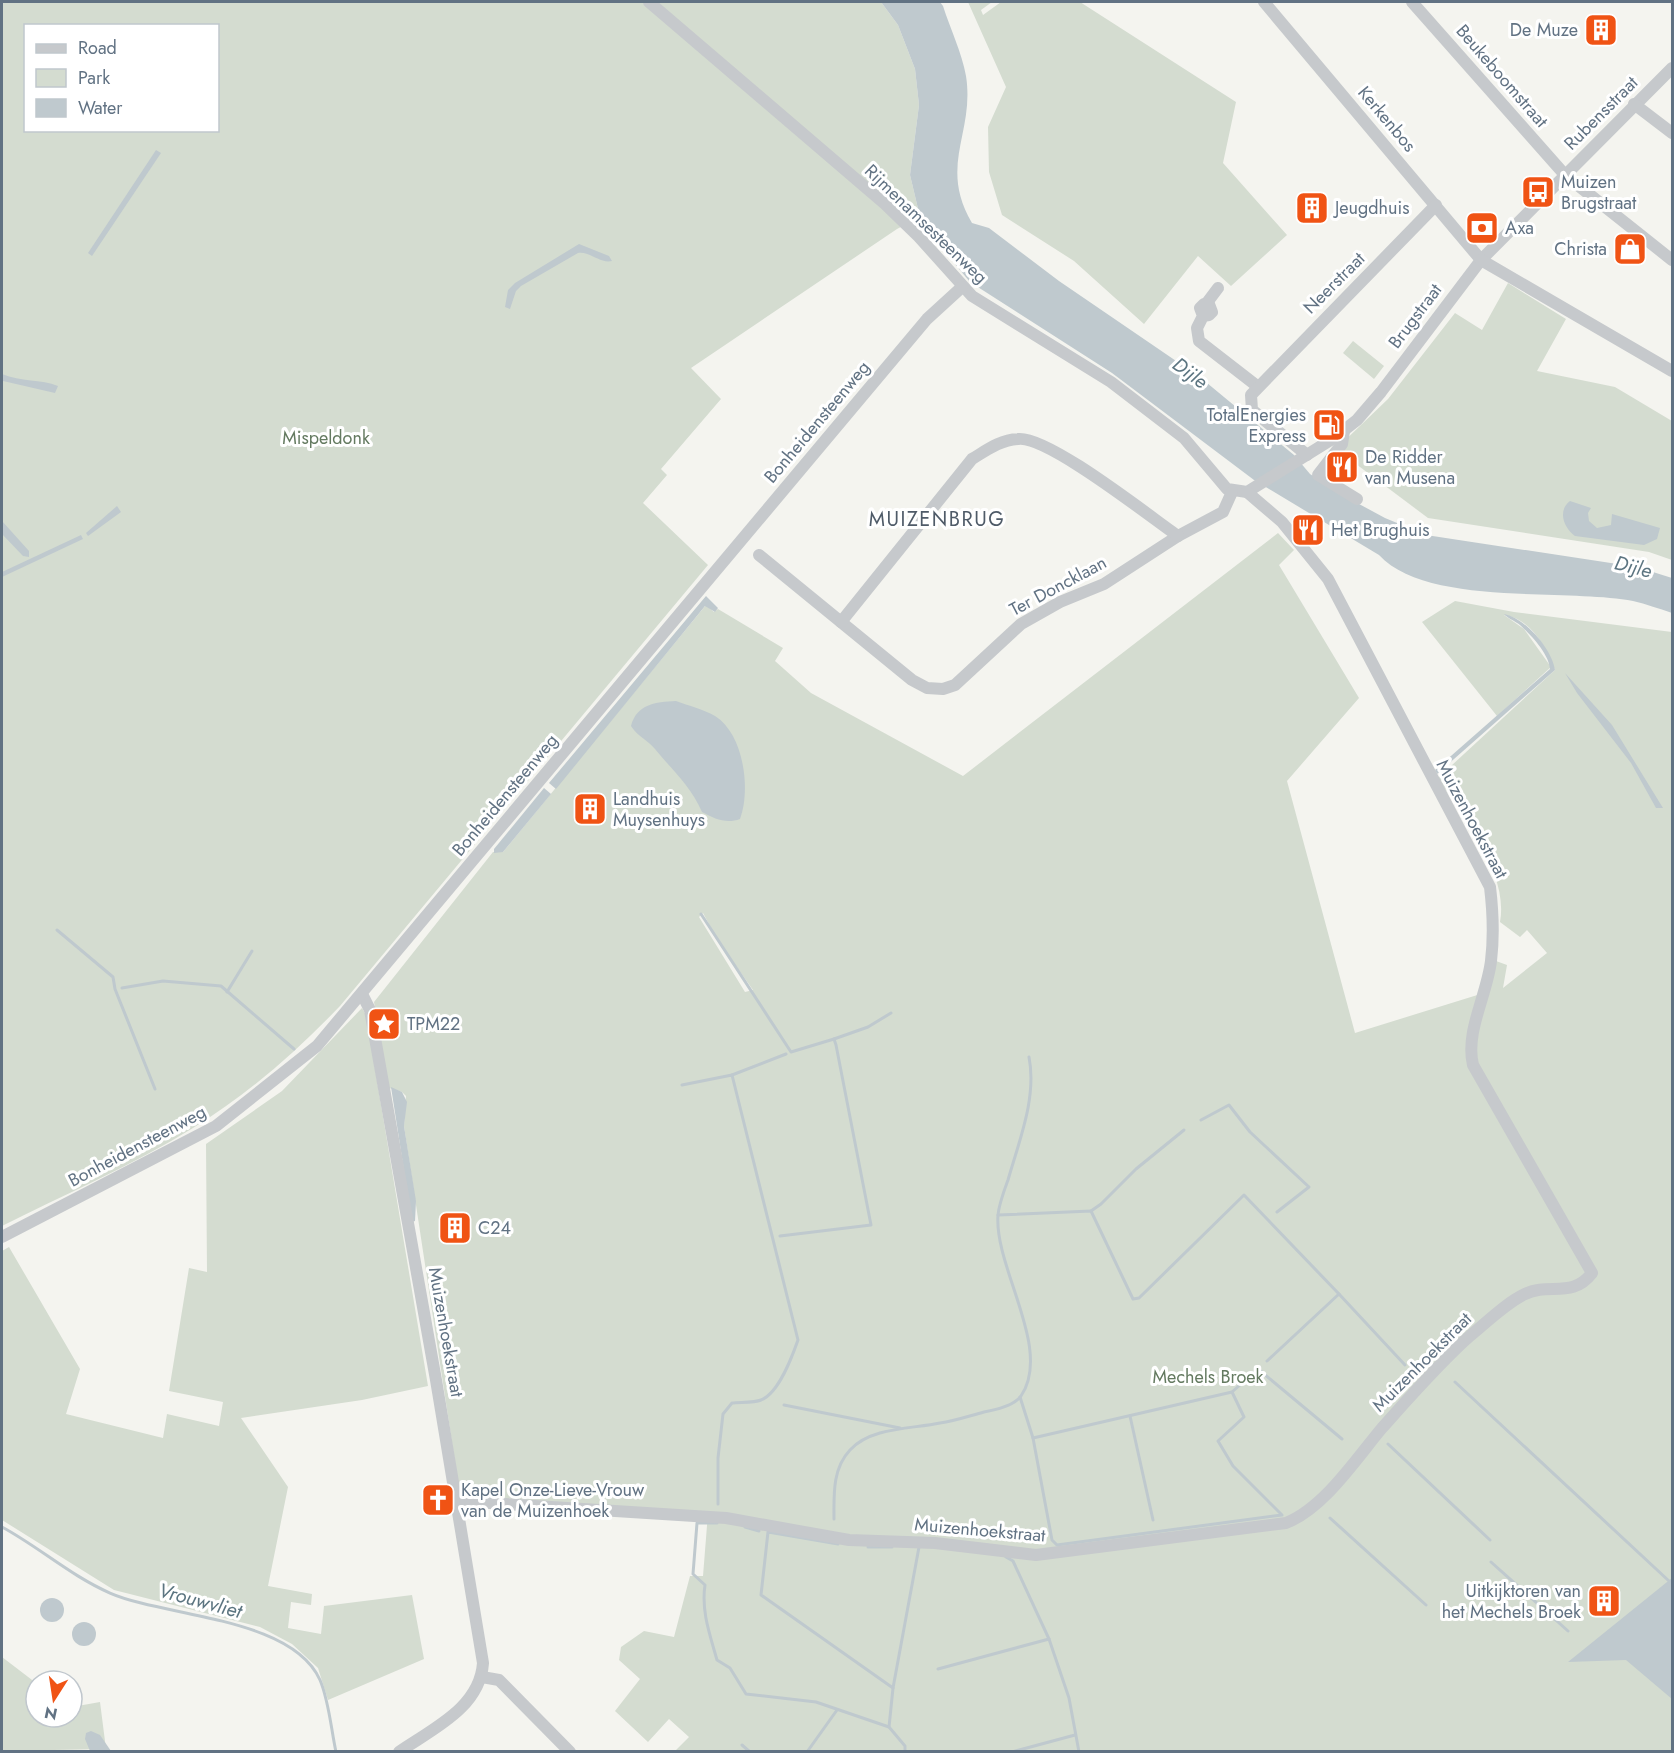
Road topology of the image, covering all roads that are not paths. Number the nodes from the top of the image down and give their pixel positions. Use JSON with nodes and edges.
{"nodes":[{"id":1,"x":649,"y":2,"type":"edge"},
{"id":2,"x":1264,"y":2,"type":"edge"},
{"id":3,"x":1412,"y":2,"type":"edge"},
{"id":4,"x":1672,"y":68,"type":"edge"},
{"id":5,"x":1634,"y":104,"type":"junction"},
{"id":6,"x":1672,"y":133,"type":"edge"},
{"id":7,"x":1565,"y":175,"type":"junction"},
{"id":8,"x":1436,"y":205,"type":"junction"},
{"id":9,"x":1485,"y":256,"type":"junction"},
{"id":10,"x":1672,"y":260,"type":"edge"},
{"id":11,"x":962,"y":287,"type":"junction"},
{"id":12,"x":1218,"y":288,"type":"dead end"},
{"id":13,"x":1672,"y":371,"type":"edge"},
{"id":14,"x":1257,"y":386,"type":"junction"},
{"id":15,"x":1344,"y":431,"type":"junction"},
{"id":16,"x":1305,"y":456,"type":"junction"},
{"id":17,"x":1252,"y":490,"type":"junction"},
{"id":18,"x":1232,"y":492,"type":"junction"},
{"id":19,"x":1357,"y":499,"type":"dead end"},
{"id":20,"x":1178,"y":536,"type":"junction"},
{"id":21,"x":759,"y":555,"type":"dead end"},
{"id":22,"x":841,"y":622,"type":"junction"},
{"id":23,"x":362,"y":994,"type":"junction"},
{"id":24,"x":2,"y":1237,"type":"edge"},
{"id":25,"x":457,"y":1502,"type":"junction"},
{"id":26,"x":482,"y":1677,"type":"junction"},
{"id":27,"x":399,"y":1752,"type":"edge"},
{"id":28,"x":570,"y":1752,"type":"edge"}],
"edges":[{"from":1,"to":11,"type":"street","name":"Rijmenamsesteenweg"},
{"from":2,"to":8,"type":"street","name":"Kerkenbos"},
{"from":3,"to":7,"type":"street","name":"Beukeboomstraat"},
{"from":4,"to":5,"type":"street","name":"Rubensstraat"},
{"from":5,"to":6,"type":"street"},
{"from":5,"to":7,"type":"street","name":"Rubensstraat"},
{"from":7,"to":9,"type":"street","name":"Rubensstraat"},
{"from":7,"to":10,"type":"street","name":"Beukeboomstraat"},
{"from":8,"to":9,"type":"street","name":"Kerkenbos"},
{"from":8,"to":14,"type":"street","name":"Neerstraat"},
{"from":9,"to":13,"type":"street"},
{"from":9,"to":15,"type":"street","name":"Brugstraat"},
{"from":11,"to":18,"type":"street","name":"Rijmenamsesteenweg"},
{"from":11,"to":23,"type":"street","name":"Bonheidensteenweg"},
{"from":12,"to":14,"type":"street"},
{"from":14,"to":16,"type":"street"},
{"from":15,"to":16,"type":"street","name":"Brugstraat"},
{"from":15,"to":19,"type":"street","name":"Brugstraat"},
{"from":16,"to":17,"type":"street","name":"Brugstraat"},
{"from":17,"to":18,"type":"street"},
{"from":17,"to":25,"type":"street","name":"Muizenhoekstraat"},
{"from":18,"to":20,"type":"street","name":"Ter Doncklaan"},
{"from":20,"to":22,"type":"street","name":"Ter Doncklaan"},
{"from":20,"to":22,"type":"street"},
{"from":21,"to":22,"type":"street","name":"Ter Doncklaan"},
{"from":23,"to":24,"type":"street","name":"Bonheidensteenweg"},
{"from":23,"to":25,"type":"street","name":"Muizenhoekstraat"},
{"from":25,"to":26,"type":"street","name":"Muizenhoekstraat"},
{"from":26,"to":27,"type":"street"},
{"from":26,"to":28,"type":"street"}]}
